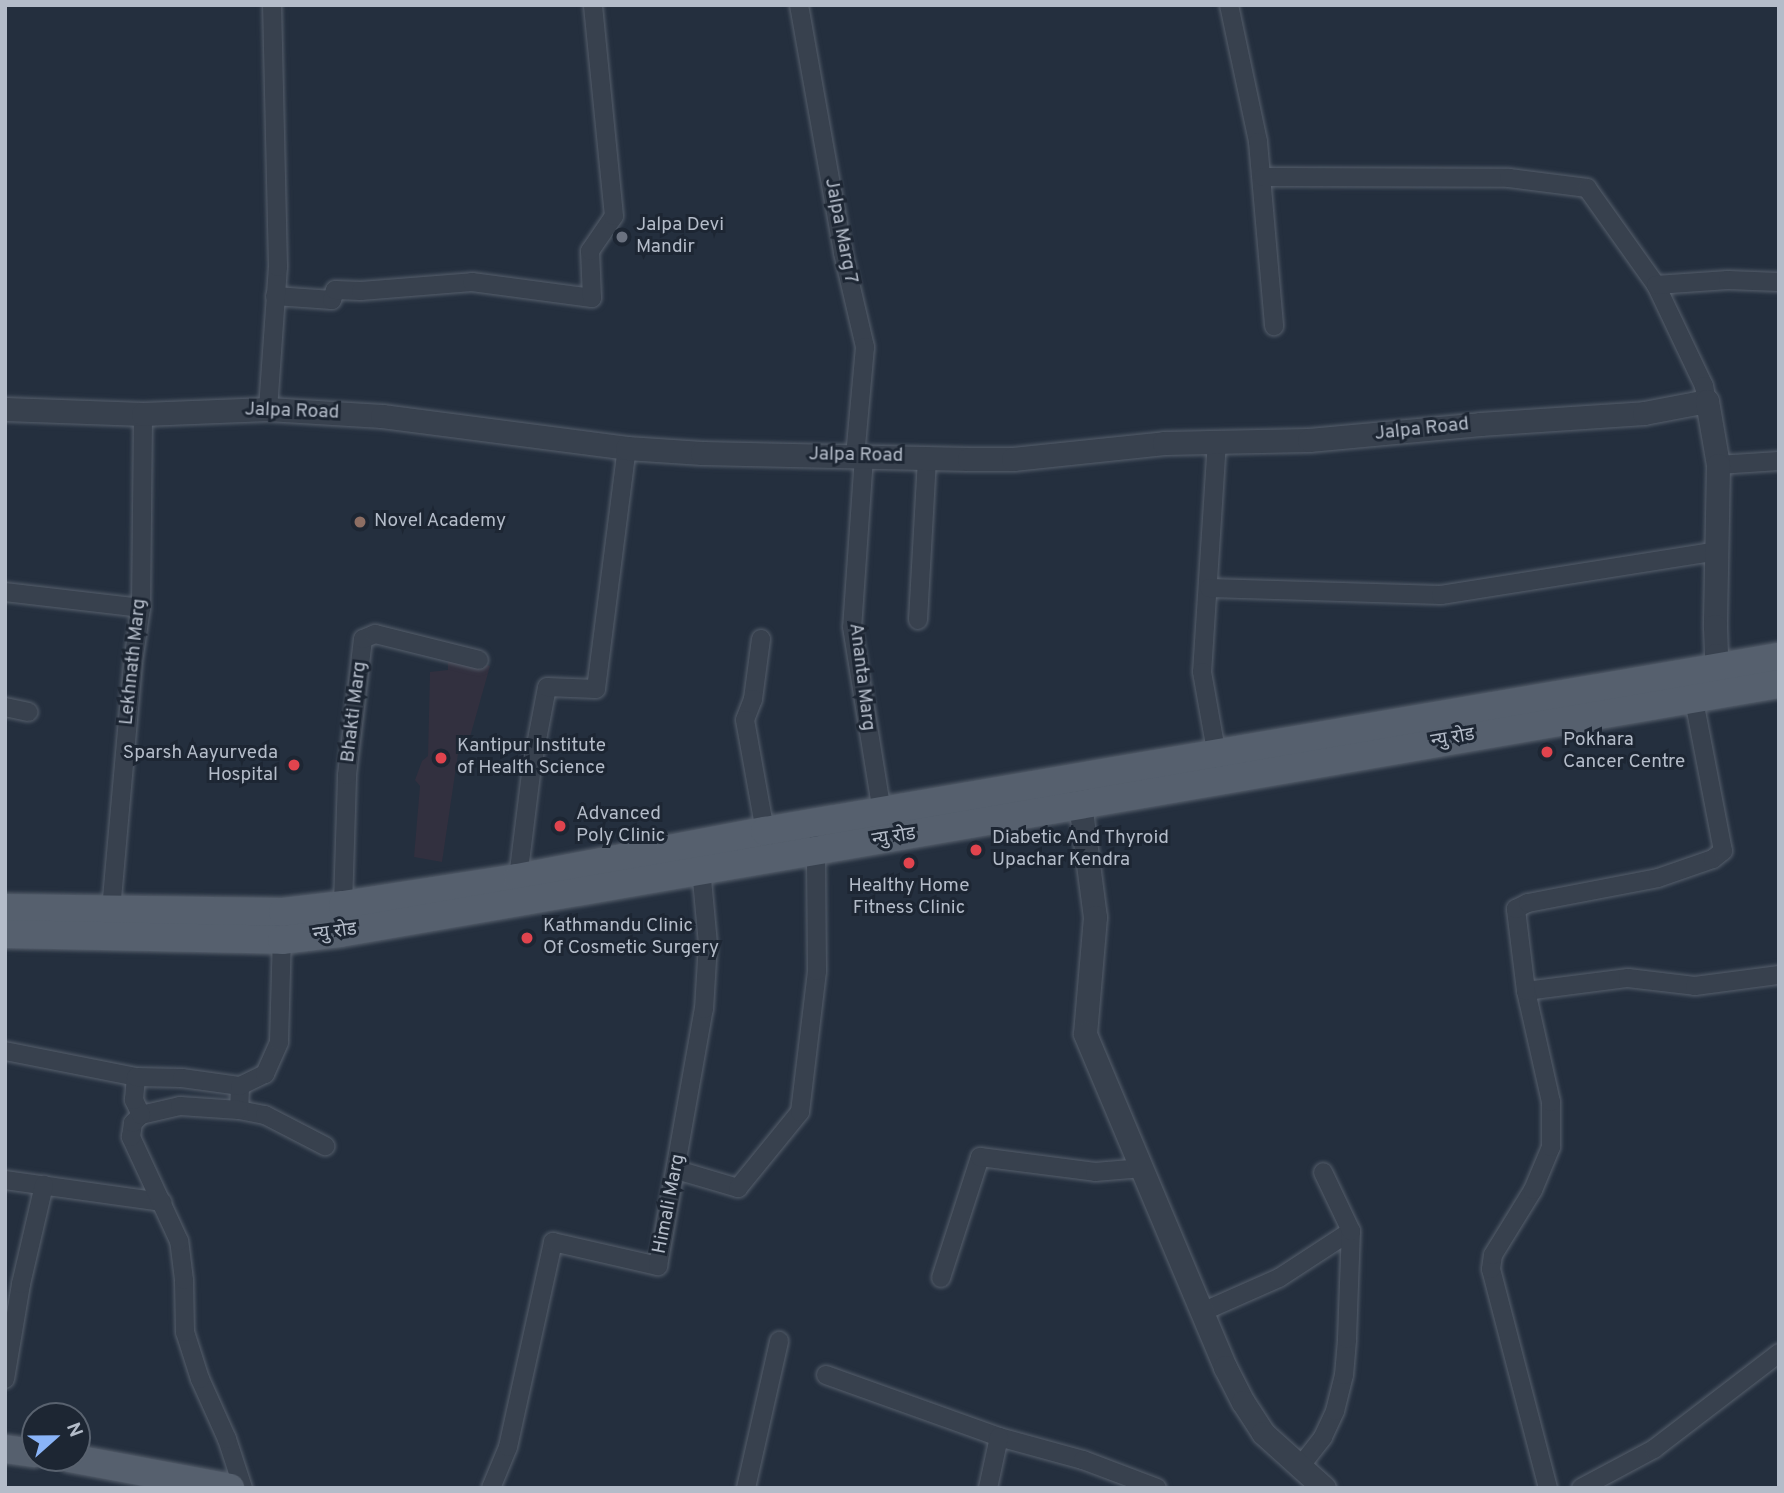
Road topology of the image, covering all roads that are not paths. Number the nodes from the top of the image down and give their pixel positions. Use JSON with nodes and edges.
{"nodes":[{"id":1,"x":272,"y":5,"type":"edge"},
{"id":2,"x":593,"y":5,"type":"edge"},
{"id":3,"x":799,"y":5,"type":"edge"},
{"id":4,"x":1229,"y":5,"type":"edge"},
{"id":5,"x":1263,"y":177,"type":"junction"},
{"id":6,"x":1779,"y":282,"type":"edge"},
{"id":7,"x":1656,"y":285,"type":"junction"},
{"id":8,"x":275,"y":296,"type":"junction"},
{"id":9,"x":1274,"y":326,"type":"dead end"},
{"id":10,"x":1707,"y":401,"type":"junction"},
{"id":11,"x":5,"y":409,"type":"edge"},
{"id":12,"x":268,"y":409,"type":"junction"},
{"id":13,"x":143,"y":414,"type":"junction"},
{"id":14,"x":1217,"y":442,"type":"junction"},
{"id":15,"x":627,"y":448,"type":"junction"},
{"id":16,"x":860,"y":457,"type":"junction"},
{"id":17,"x":927,"y":457,"type":"junction"},
{"id":18,"x":1779,"y":461,"type":"edge"},
{"id":19,"x":1718,"y":465,"type":"junction"},
{"id":20,"x":1719,"y":551,"type":"junction"},
{"id":21,"x":1209,"y":589,"type":"junction"},
{"id":22,"x":5,"y":592,"type":"edge"},
{"id":23,"x":141,"y":608,"type":"junction"},
{"id":24,"x":918,"y":621,"type":"dead end"},
{"id":25,"x":761,"y":639,"type":"dead end"},
{"id":26,"x":1779,"y":657,"type":"edge"},
{"id":27,"x":479,"y":660,"type":"dead end"},
{"id":28,"x":1722,"y":681,"type":"junction"},
{"id":29,"x":1779,"y":684,"type":"edge"},
{"id":30,"x":1691,"y":686,"type":"junction"},
{"id":31,"x":5,"y":707,"type":"edge"},
{"id":32,"x":28,"y":712,"type":"dead end"},
{"id":33,"x":1219,"y":766,"type":"junction"},
{"id":34,"x":1077,"y":778,"type":"junction"},
{"id":35,"x":1081,"y":806,"type":"junction"},
{"id":36,"x":883,"y":812,"type":"junction"},
{"id":37,"x":765,"y":831,"type":"junction"},
{"id":38,"x":816,"y":837,"type":"junction"},
{"id":39,"x":701,"y":869,"type":"junction"},
{"id":40,"x":518,"y":878,"type":"junction"},
{"id":41,"x":343,"y":905,"type":"junction"},
{"id":42,"x":5,"y":908,"type":"edge"},
{"id":43,"x":111,"y":910,"type":"junction"},
{"id":44,"x":283,"y":912,"type":"junction"},
{"id":45,"x":5,"y":934,"type":"edge"},
{"id":46,"x":282,"y":940,"type":"junction"},
{"id":47,"x":1779,"y":975,"type":"edge"},
{"id":48,"x":1526,"y":991,"type":"junction"},
{"id":49,"x":5,"y":1051,"type":"edge"},
{"id":50,"x":136,"y":1077,"type":"junction"},
{"id":51,"x":240,"y":1086,"type":"junction"},
{"id":52,"x":239,"y":1110,"type":"junction"},
{"id":53,"x":141,"y":1115,"type":"junction"},
{"id":54,"x":325,"y":1146,"type":"dead end"},
{"id":55,"x":1143,"y":1168,"type":"junction"},
{"id":56,"x":677,"y":1170,"type":"junction"},
{"id":57,"x":1323,"y":1172,"type":"dead end"},
{"id":58,"x":5,"y":1180,"type":"edge"},
{"id":59,"x":44,"y":1185,"type":"junction"},
{"id":60,"x":162,"y":1202,"type":"junction"},
{"id":61,"x":1351,"y":1231,"type":"junction"},
{"id":62,"x":941,"y":1279,"type":"dead end"},
{"id":63,"x":13,"y":1282,"type":"edge"},
{"id":64,"x":1202,"y":1312,"type":"junction"},
{"id":65,"x":779,"y":1341,"type":"dead end"},
{"id":66,"x":1779,"y":1353,"type":"edge"},
{"id":67,"x":826,"y":1375,"type":"dead end"},
{"id":68,"x":5,"y":1379,"type":"edge"},
{"id":69,"x":999,"y":1437,"type":"junction"},
{"id":70,"x":91,"y":1462,"type":"edge"},
{"id":71,"x":1299,"y":1468,"type":"junction"},
{"id":72,"x":230,"y":1488,"type":"edge"},
{"id":73,"x":243,"y":1488,"type":"edge"},
{"id":74,"x":491,"y":1488,"type":"edge"},
{"id":75,"x":746,"y":1488,"type":"edge"},
{"id":76,"x":988,"y":1488,"type":"edge"},
{"id":77,"x":1157,"y":1488,"type":"edge"},
{"id":78,"x":1324,"y":1488,"type":"edge"},
{"id":79,"x":1548,"y":1488,"type":"edge"},
{"id":80,"x":1581,"y":1488,"type":"edge"}],
"edges":[{"from":1,"to":8,"type":"street"},
{"from":2,"to":8,"type":"street"},
{"from":3,"to":16,"type":"street","name":"Jalpa Marg 7"},
{"from":4,"to":5,"type":"street"},
{"from":5,"to":7,"type":"street"},
{"from":5,"to":9,"type":"street"},
{"from":6,"to":7,"type":"street"},
{"from":7,"to":10,"type":"street"},
{"from":8,"to":12,"type":"street"},
{"from":10,"to":14,"type":"street","name":"Jalpa Road"},
{"from":10,"to":19,"type":"street"},
{"from":11,"to":13,"type":"street","name":"Jalpa Road"},
{"from":12,"to":13,"type":"street","name":"Jalpa Road"},
{"from":12,"to":15,"type":"street","name":"Jalpa Road"},
{"from":13,"to":23,"type":"street","name":"Lekhnath Marg"},
{"from":14,"to":17,"type":"street","name":"Jalpa Road"},
{"from":14,"to":21,"type":"street"},
{"from":15,"to":16,"type":"street","name":"Jalpa Road"},
{"from":15,"to":40,"type":"street"},
{"from":16,"to":17,"type":"street","name":"Jalpa Road"},
{"from":16,"to":36,"type":"street","name":"Ananta Marg"},
{"from":17,"to":24,"type":"street"},
{"from":18,"to":19,"type":"street"},
{"from":19,"to":20,"type":"street"},
{"from":20,"to":21,"type":"street"},
{"from":20,"to":28,"type":"street"},
{"from":21,"to":33,"type":"street"},
{"from":22,"to":23,"type":"street"},
{"from":23,"to":43,"type":"street","name":"Lekhnath Marg"},
{"from":25,"to":37,"type":"street"},
{"from":26,"to":28,"type":"main road","name":"न्यु रोड"},
{"from":27,"to":41,"type":"street","name":"Bhakti Marg"},
{"from":28,"to":29,"type":"main road","name":"न्यु रोड"},
{"from":28,"to":30,"type":"main road","name":"न्यु रोड"},
{"from":30,"to":33,"type":"main road","name":"न्यु रोड"},
{"from":30,"to":48,"type":"street"},
{"from":31,"to":32,"type":"street"},
{"from":33,"to":34,"type":"main road","name":"न्यु रोड"},
{"from":33,"to":35,"type":"main road","name":"न्यु रोड"},
{"from":34,"to":35,"type":"street"},
{"from":34,"to":36,"type":"main road","name":"न्यु रोड"},
{"from":35,"to":38,"type":"main road","name":"न्यु रोड"},
{"from":35,"to":55,"type":"street"},
{"from":36,"to":38,"type":"main road","name":"न्यु रोड"},
{"from":37,"to":38,"type":"main road","name":"न्यु रोड"},
{"from":37,"to":40,"type":"main road","name":"न्यु रोड"},
{"from":38,"to":39,"type":"main road","name":"न्यु रोड"},
{"from":38,"to":56,"type":"street"},
{"from":39,"to":46,"type":"main road","name":"न्यु रोड"},
{"from":39,"to":56,"type":"street","name":"Himali Marg"},
{"from":40,"to":41,"type":"main road","name":"न्यु रोड"},
{"from":41,"to":44,"type":"main road","name":"न्यु रोड"},
{"from":42,"to":43,"type":"main road","name":"न्यु रोड"},
{"from":43,"to":44,"type":"main road","name":"न्यु रोड"},
{"from":44,"to":46,"type":"street"},
{"from":45,"to":46,"type":"main road","name":"न्यु रोड"},
{"from":46,"to":51,"type":"street"},
{"from":47,"to":48,"type":"street"},
{"from":48,"to":79,"type":"street"},
{"from":49,"to":50,"type":"street"},
{"from":50,"to":51,"type":"street"},
{"from":50,"to":53,"type":"street"},
{"from":51,"to":52,"type":"street"},
{"from":52,"to":53,"type":"street"},
{"from":52,"to":54,"type":"street"},
{"from":53,"to":60,"type":"street"},
{"from":55,"to":62,"type":"street"},
{"from":55,"to":64,"type":"street"},
{"from":56,"to":74,"type":"street","name":"Himali Marg"},
{"from":57,"to":61,"type":"street"},
{"from":58,"to":59,"type":"street"},
{"from":59,"to":60,"type":"street"},
{"from":59,"to":63,"type":"street"},
{"from":60,"to":73,"type":"street"},
{"from":61,"to":64,"type":"street"},
{"from":61,"to":71,"type":"street"},
{"from":63,"to":68,"type":"street"},
{"from":64,"to":71,"type":"street"},
{"from":65,"to":75,"type":"street"},
{"from":66,"to":80,"type":"street"},
{"from":67,"to":69,"type":"street"},
{"from":69,"to":76,"type":"street"},
{"from":69,"to":77,"type":"street"},
{"from":70,"to":72,"type":"main road"},
{"from":71,"to":78,"type":"street"}]}
